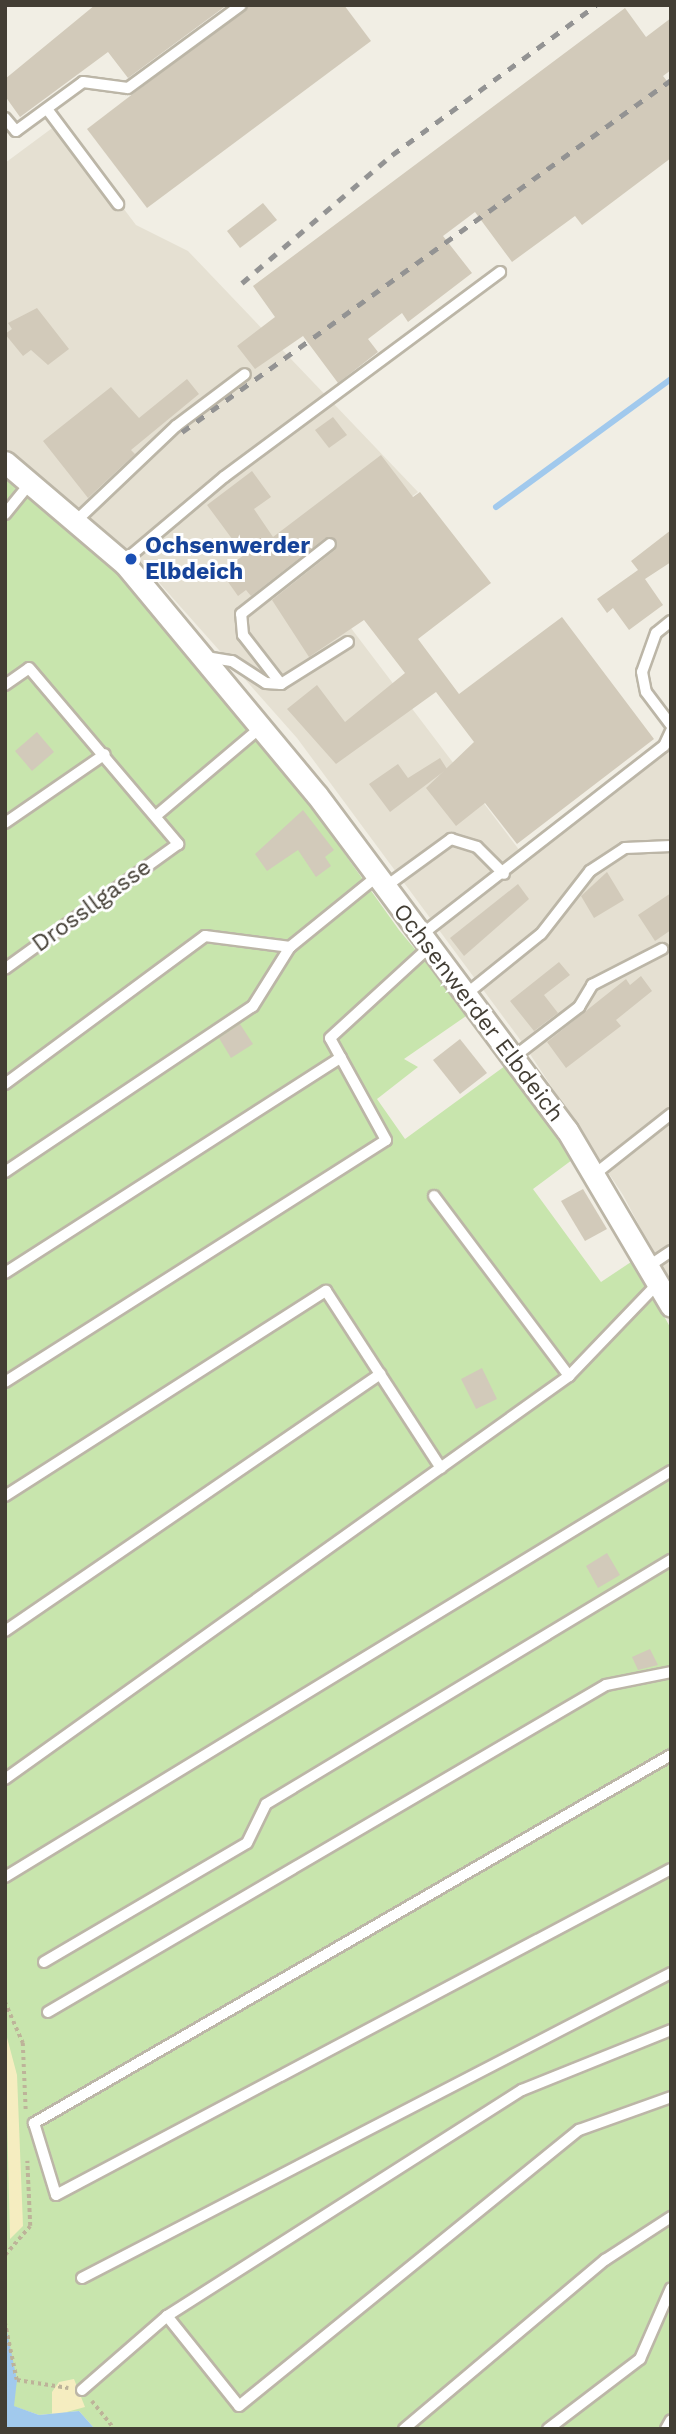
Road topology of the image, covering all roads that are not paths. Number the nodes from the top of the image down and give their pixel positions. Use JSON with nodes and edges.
{"nodes":[{"id":1,"x":241,"y":5,"type":"edge"},
{"id":2,"x":47,"y":109,"type":"junction"},
{"id":3,"x":5,"y":118,"type":"edge"},
{"id":4,"x":118,"y":204,"type":"dead end"},
{"id":5,"x":500,"y":272,"type":"dead end"},
{"id":6,"x":245,"y":374,"type":"dead end"},
{"id":7,"x":5,"y":462,"type":"edge"},
{"id":8,"x":30,"y":482,"type":"junction"},
{"id":9,"x":5,"y":514,"type":"edge"},
{"id":10,"x":77,"y":520,"type":"junction"},
{"id":11,"x":330,"y":544,"type":"dead end"},
{"id":12,"x":122,"y":562,"type":"junction"},
{"id":13,"x":671,"y":621,"type":"edge"},
{"id":14,"x":348,"y":642,"type":"dead end"},
{"id":15,"x":206,"y":657,"type":"junction"},
{"id":16,"x":281,"y":684,"type":"junction"},
{"id":17,"x":5,"y":685,"type":"edge"},
{"id":18,"x":671,"y":724,"type":"edge"},
{"id":19,"x":261,"y":727,"type":"junction"},
{"id":20,"x":671,"y":731,"type":"edge"},
{"id":21,"x":105,"y":754,"type":"junction"},
{"id":22,"x":157,"y":815,"type":"junction"},
{"id":23,"x":5,"y":822,"type":"edge"},
{"id":24,"x":671,"y":846,"type":"edge"},
{"id":25,"x":503,"y":874,"type":"junction"},
{"id":26,"x":379,"y":883,"type":"junction"},
{"id":27,"x":423,"y":943,"type":"junction"},
{"id":28,"x":290,"y":947,"type":"junction"},
{"id":29,"x":662,"y":949,"type":"dead end"},
{"id":30,"x":5,"y":969,"type":"edge"},
{"id":31,"x":465,"y":995,"type":"junction"},
{"id":32,"x":514,"y":1056,"type":"junction"},
{"id":33,"x":341,"y":1057,"type":"junction"},
{"id":34,"x":5,"y":1084,"type":"edge"},
{"id":35,"x":671,"y":1114,"type":"edge"},
{"id":36,"x":5,"y":1172,"type":"edge"},
{"id":37,"x":595,"y":1174,"type":"junction"},
{"id":38,"x":434,"y":1196,"type":"dead end"},
{"id":39,"x":671,"y":1251,"type":"edge"},
{"id":40,"x":5,"y":1273,"type":"edge"},
{"id":41,"x":654,"y":1274,"type":"junction"},
{"id":42,"x":671,"y":1306,"type":"edge"},
{"id":43,"x":381,"y":1374,"type":"junction"},
{"id":44,"x":569,"y":1376,"type":"junction"},
{"id":45,"x":5,"y":1382,"type":"edge"},
{"id":46,"x":441,"y":1468,"type":"junction"},
{"id":47,"x":671,"y":1471,"type":"edge"},
{"id":48,"x":5,"y":1496,"type":"edge"},
{"id":49,"x":671,"y":1560,"type":"edge"},
{"id":50,"x":5,"y":1631,"type":"edge"},
{"id":51,"x":671,"y":1672,"type":"edge"},
{"id":52,"x":671,"y":1755,"type":"edge"},
{"id":53,"x":5,"y":1779,"type":"edge"},
{"id":54,"x":671,"y":1869,"type":"edge"},
{"id":55,"x":5,"y":1877,"type":"edge"},
{"id":56,"x":44,"y":1962,"type":"dead end"},
{"id":57,"x":671,"y":1973,"type":"edge"},
{"id":58,"x":48,"y":2012,"type":"dead end"},
{"id":59,"x":671,"y":2030,"type":"edge"},
{"id":60,"x":671,"y":2097,"type":"edge"},
{"id":61,"x":671,"y":2217,"type":"edge"},
{"id":62,"x":82,"y":2278,"type":"dead end"},
{"id":63,"x":671,"y":2288,"type":"edge"},
{"id":64,"x":167,"y":2316,"type":"junction"},
{"id":65,"x":82,"y":2390,"type":"road end"},
{"id":66,"x":671,"y":2420,"type":"edge"},
{"id":67,"x":404,"y":2429,"type":"edge"},
{"id":68,"x":548,"y":2429,"type":"edge"},
{"id":69,"x":666,"y":2429,"type":"edge"}],
"edges":[{"from":1,"to":2,"type":"lane"},
{"from":2,"to":3,"type":"lane"},
{"from":2,"to":4,"type":"lane"},
{"from":5,"to":12,"type":"lane"},
{"from":6,"to":10,"type":"lane"},
{"from":7,"to":8,"type":"street","name":"Ochsenwerder Elbdeich"},
{"from":8,"to":9,"type":"lane"},
{"from":8,"to":10,"type":"street","name":"Ochsenwerder Elbdeich"},
{"from":10,"to":12,"type":"street","name":"Ochsenwerder Elbdeich"},
{"from":11,"to":16,"type":"lane"},
{"from":12,"to":15,"type":"street","name":"Ochsenwerder Elbdeich"},
{"from":13,"to":18,"type":"lane"},
{"from":14,"to":16,"type":"lane"},
{"from":15,"to":16,"type":"lane"},
{"from":15,"to":19,"type":"street","name":"Ochsenwerder Elbdeich"},
{"from":17,"to":21,"type":"lane"},
{"from":19,"to":22,"type":"lane"},
{"from":19,"to":26,"type":"street","name":"Ochsenwerder Elbdeich"},
{"from":20,"to":25,"type":"lane"},
{"from":21,"to":22,"type":"lane"},
{"from":21,"to":23,"type":"lane"},
{"from":22,"to":30,"type":"lane","name":"Drossllgasse"},
{"from":24,"to":31,"type":"lane"},
{"from":25,"to":26,"type":"lane"},
{"from":25,"to":27,"type":"lane"},
{"from":26,"to":27,"type":"street","name":"Ochsenwerder Elbdeich"},
{"from":26,"to":28,"type":"lane"},
{"from":27,"to":31,"type":"street","name":"Ochsenwerder Elbdeich"},
{"from":27,"to":33,"type":"lane"},
{"from":28,"to":34,"type":"lane"},
{"from":28,"to":36,"type":"lane"},
{"from":29,"to":32,"type":"lane"},
{"from":31,"to":32,"type":"street","name":"Ochsenwerder Elbdeich"},
{"from":32,"to":37,"type":"street","name":"Ochsenwerder Elbdeich"},
{"from":33,"to":40,"type":"lane"},
{"from":33,"to":45,"type":"lane"},
{"from":35,"to":37,"type":"lane"},
{"from":37,"to":41,"type":"street","name":"Ochsenwerder Elbdeich"},
{"from":38,"to":44,"type":"lane"},
{"from":39,"to":41,"type":"lane"},
{"from":41,"to":42,"type":"street","name":"Ochsenwerder Elbdeich"},
{"from":41,"to":44,"type":"lane"},
{"from":43,"to":46,"type":"lane"},
{"from":43,"to":48,"type":"lane"},
{"from":43,"to":50,"type":"lane"},
{"from":44,"to":46,"type":"lane"},
{"from":46,"to":53,"type":"lane"},
{"from":47,"to":55,"type":"lane"},
{"from":49,"to":56,"type":"lane"},
{"from":51,"to":58,"type":"lane"},
{"from":52,"to":54,"type":"lane"},
{"from":57,"to":62,"type":"lane"},
{"from":59,"to":64,"type":"lane"},
{"from":60,"to":64,"type":"lane"},
{"from":61,"to":67,"type":"lane"},
{"from":63,"to":68,"type":"lane"},
{"from":64,"to":65,"type":"lane"},
{"from":66,"to":69,"type":"lane"}]}
